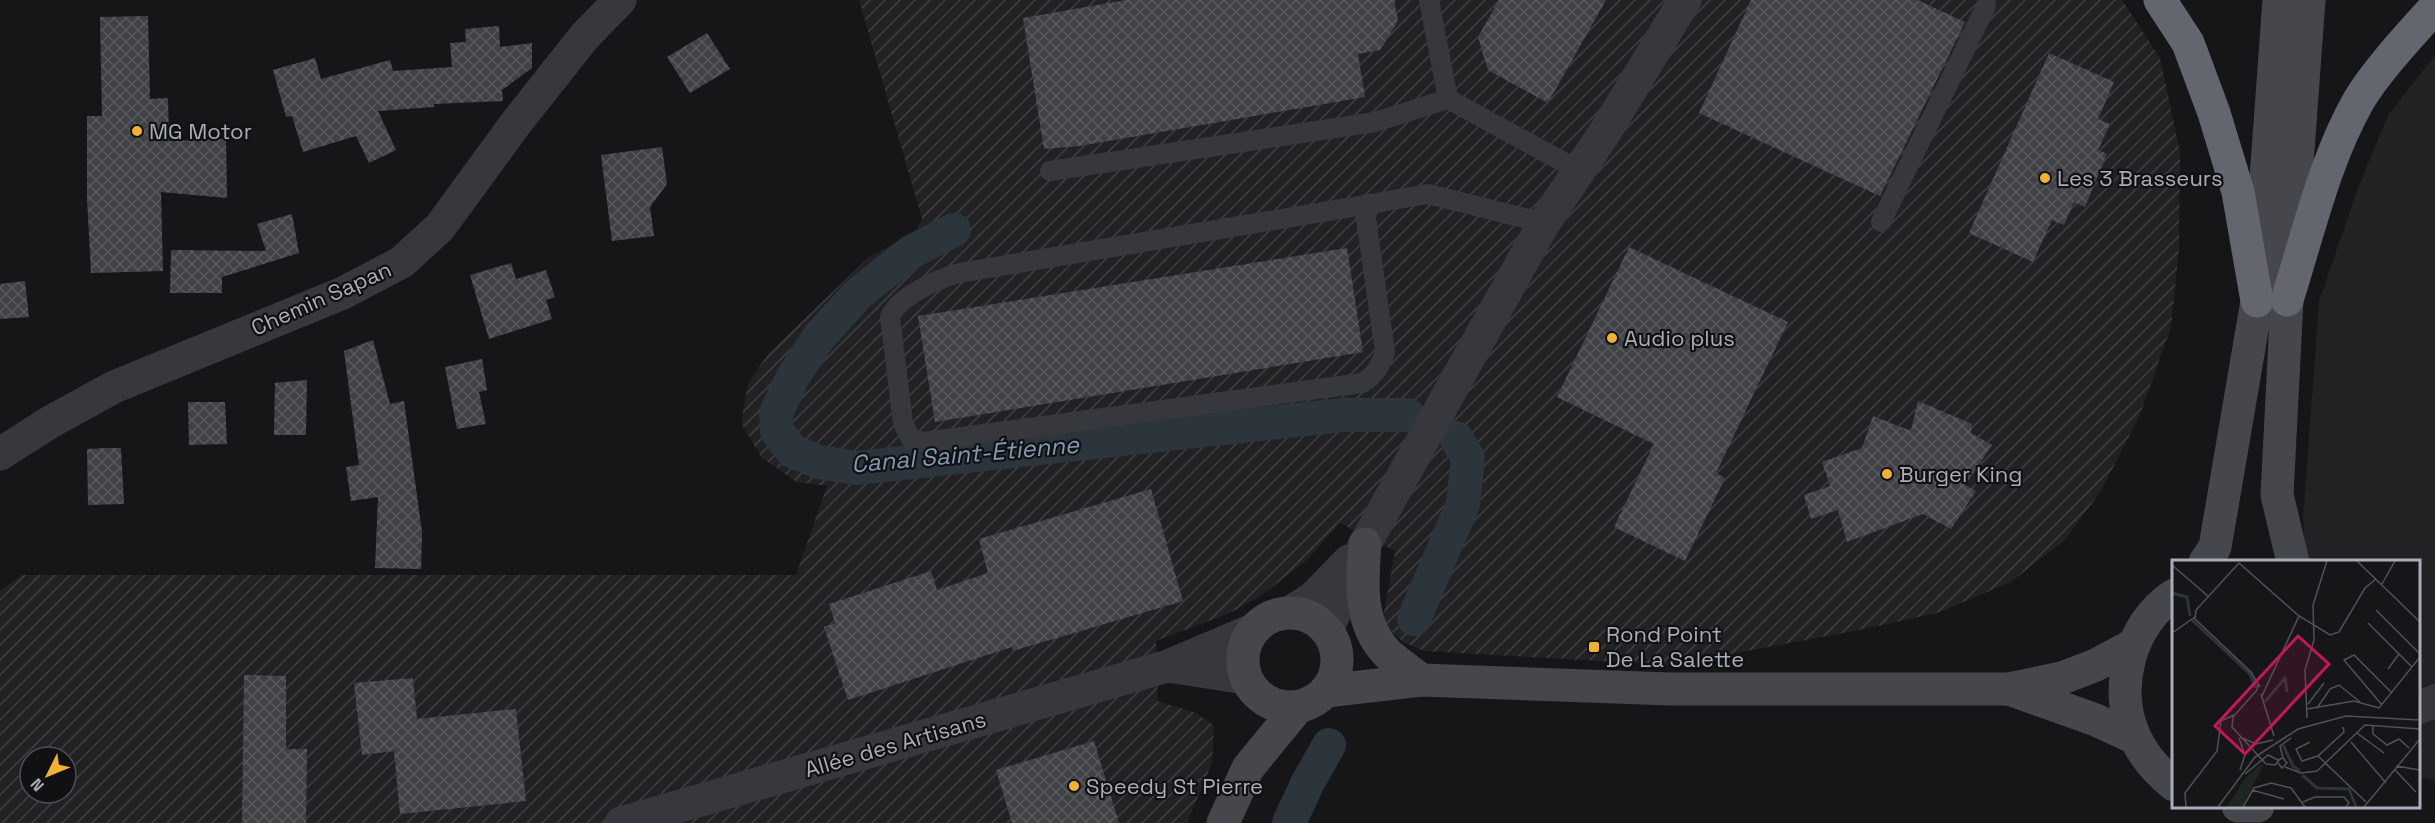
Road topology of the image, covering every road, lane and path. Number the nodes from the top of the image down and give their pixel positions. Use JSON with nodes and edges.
{"nodes":[{"id":1,"x":620,"y":0,"type":"edge"},
{"id":2,"x":1429,"y":0,"type":"edge"},
{"id":3,"x":1685,"y":0,"type":"edge"},
{"id":4,"x":2160,"y":0,"type":"edge"},
{"id":5,"x":2279,"y":0,"type":"edge"},
{"id":6,"x":2309,"y":0,"type":"edge"},
{"id":7,"x":1986,"y":6,"type":"dead end"},
{"id":8,"x":2435,"y":7,"type":"edge"},
{"id":9,"x":2288,"y":81,"type":"junction"},
{"id":10,"x":1448,"y":99,"type":"junction"},
{"id":11,"x":1578,"y":170,"type":"junction"},
{"id":12,"x":1050,"y":171,"type":"dead end"},
{"id":13,"x":1364,"y":205,"type":"junction"},
{"id":14,"x":1881,"y":222,"type":"dead end"},
{"id":15,"x":1544,"y":223,"type":"junction"},
{"id":16,"x":2272,"y":300,"type":"junction"},
{"id":17,"x":0,"y":454,"type":"edge"},
{"id":18,"x":1365,"y":544,"type":"junction"},
{"id":19,"x":2206,"y":560,"type":"edge"},
{"id":20,"x":2293,"y":560,"type":"edge"},
{"id":21,"x":2172,"y":596,"type":"edge"},
{"id":22,"x":1290,"y":612,"type":"junction"},
{"id":23,"x":1253,"y":630,"type":"junction"},
{"id":24,"x":1332,"y":640,"type":"junction"},
{"id":25,"x":2133,"y":645,"type":"junction"},
{"id":26,"x":1168,"y":666,"type":"junction"},
{"id":27,"x":1421,"y":680,"type":"junction"},
{"id":28,"x":1249,"y":684,"type":"junction"},
{"id":29,"x":2009,"y":688,"type":"junction"},
{"id":30,"x":1312,"y":699,"type":"junction"},
{"id":31,"x":2435,"y":700,"type":"edge"},
{"id":32,"x":2420,"y":707,"type":"edge"},
{"id":33,"x":2135,"y":738,"type":"junction"},
{"id":34,"x":1248,"y":768,"type":"junction"},
{"id":35,"x":2172,"y":783,"type":"edge"},
{"id":36,"x":621,"y":823,"type":"edge"},
{"id":37,"x":1223,"y":823,"type":"edge"}],
"edges":[{"from":1,"to":17,"type":"street","name":"Chemin Sapan"},
{"from":2,"to":10,"type":"lane"},
{"from":3,"to":11,"type":"street"},
{"from":4,"to":16,"type":"highway"},
{"from":5,"to":9,"type":"street"},
{"from":6,"to":9,"type":"street"},
{"from":7,"to":14,"type":"lane"},
{"from":8,"to":16,"type":"highway"},
{"from":9,"to":16,"type":"street"},
{"from":10,"to":11,"type":"lane"},
{"from":10,"to":12,"type":"lane"},
{"from":11,"to":15,"type":"street"},
{"from":13,"to":13,"type":"lane"},
{"from":13,"to":15,"type":"lane"},
{"from":15,"to":18,"type":"street"},
{"from":16,"to":19,"type":"street"},
{"from":16,"to":20,"type":"street"},
{"from":18,"to":22,"type":"street"},
{"from":18,"to":24,"type":"street"},
{"from":18,"to":27,"type":"street"},
{"from":21,"to":25,"type":"street"},
{"from":22,"to":23,"type":"street"},
{"from":22,"to":24,"type":"street"},
{"from":23,"to":26,"type":"street","name":"Allée des Artisans"},
{"from":23,"to":28,"type":"street"},
{"from":24,"to":27,"type":"street"},
{"from":24,"to":30,"type":"street"},
{"from":25,"to":29,"type":"street"},
{"from":25,"to":33,"type":"street"},
{"from":26,"to":28,"type":"street","name":"Allée des Artisans"},
{"from":26,"to":36,"type":"street","name":"Allée des Artisans"},
{"from":27,"to":29,"type":"street"},
{"from":27,"to":30,"type":"street"},
{"from":28,"to":30,"type":"street"},
{"from":28,"to":34,"type":"street"},
{"from":29,"to":33,"type":"street"},
{"from":30,"to":34,"type":"street"},
{"from":31,"to":32,"type":"street"},
{"from":33,"to":35,"type":"street"},
{"from":34,"to":37,"type":"street"}]}
